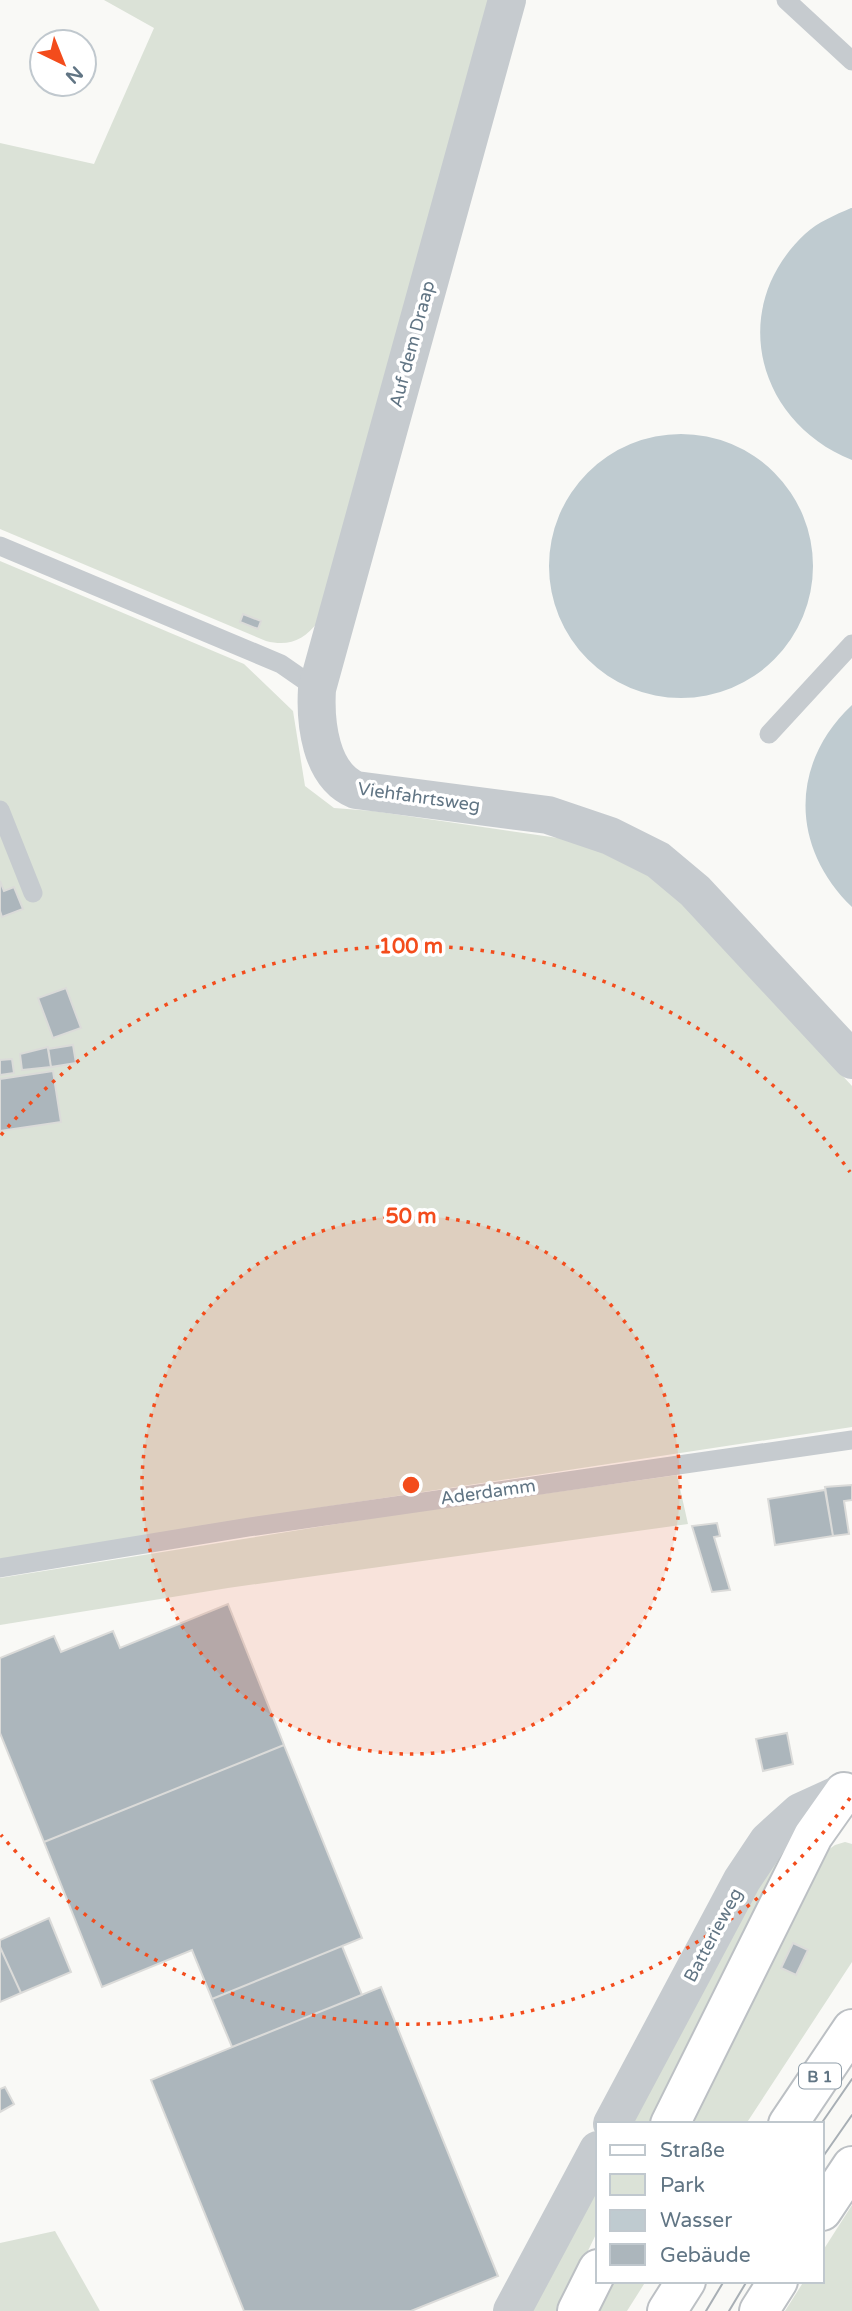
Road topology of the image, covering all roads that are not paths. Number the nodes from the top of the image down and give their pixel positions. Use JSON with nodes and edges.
{"nodes":[{"id":1,"x":508,"y":0,"type":"edge"},
{"id":2,"x":786,"y":0,"type":"edge"},
{"id":3,"x":852,"y":61,"type":"edge"},
{"id":4,"x":0,"y":546,"type":"edge"},
{"id":5,"x":852,"y":644,"type":"edge"},
{"id":6,"x":317,"y":689,"type":"junction"},
{"id":7,"x":769,"y":734,"type":"dead end"},
{"id":8,"x":0,"y":810,"type":"edge"},
{"id":9,"x":33,"y":893,"type":"dead end"},
{"id":10,"x":852,"y":1060,"type":"edge"},
{"id":11,"x":852,"y":1440,"type":"edge"},
{"id":12,"x":0,"y":1568,"type":"edge"},
{"id":13,"x":849,"y":1791,"type":"edge"},
{"id":14,"x":852,"y":2029,"type":"edge"},
{"id":15,"x":613,"y":2122,"type":"edge"},
{"id":16,"x":671,"y":2122,"type":"edge"},
{"id":17,"x":789,"y":2122,"type":"edge"},
{"id":18,"x":596,"y":2154,"type":"edge"},
{"id":19,"x":852,"y":2166,"type":"edge"},
{"id":20,"x":824,"y":2208,"type":"edge"},
{"id":21,"x":596,"y":2273,"type":"edge"},
{"id":22,"x":685,"y":2283,"type":"edge"},
{"id":23,"x":777,"y":2283,"type":"edge"},
{"id":24,"x":512,"y":2311,"type":"edge"},
{"id":25,"x":577,"y":2311,"type":"edge"},
{"id":26,"x":667,"y":2311,"type":"edge"},
{"id":27,"x":759,"y":2311,"type":"edge"}],
"edges":[{"from":1,"to":6,"type":"street","name":"Auf dem Draap"},
{"from":2,"to":3,"type":"lane"},
{"from":4,"to":6,"type":"lane"},
{"from":5,"to":7,"type":"lane"},
{"from":6,"to":10,"type":"street","name":"Viehfahrtsweg"},
{"from":8,"to":9,"type":"lane"},
{"from":11,"to":12,"type":"lane","name":"Aderdamm"},
{"from":13,"to":15,"type":"street","name":"Batterieweg"},
{"from":13,"to":16,"type":"main road"},
{"from":14,"to":17,"type":"main road","number":"B 1"},
{"from":18,"to":24,"type":"street"},
{"from":19,"to":20,"type":"main road"},
{"from":21,"to":25,"type":"main road"},
{"from":22,"to":26,"type":"main road"},
{"from":23,"to":27,"type":"main road"}]}
